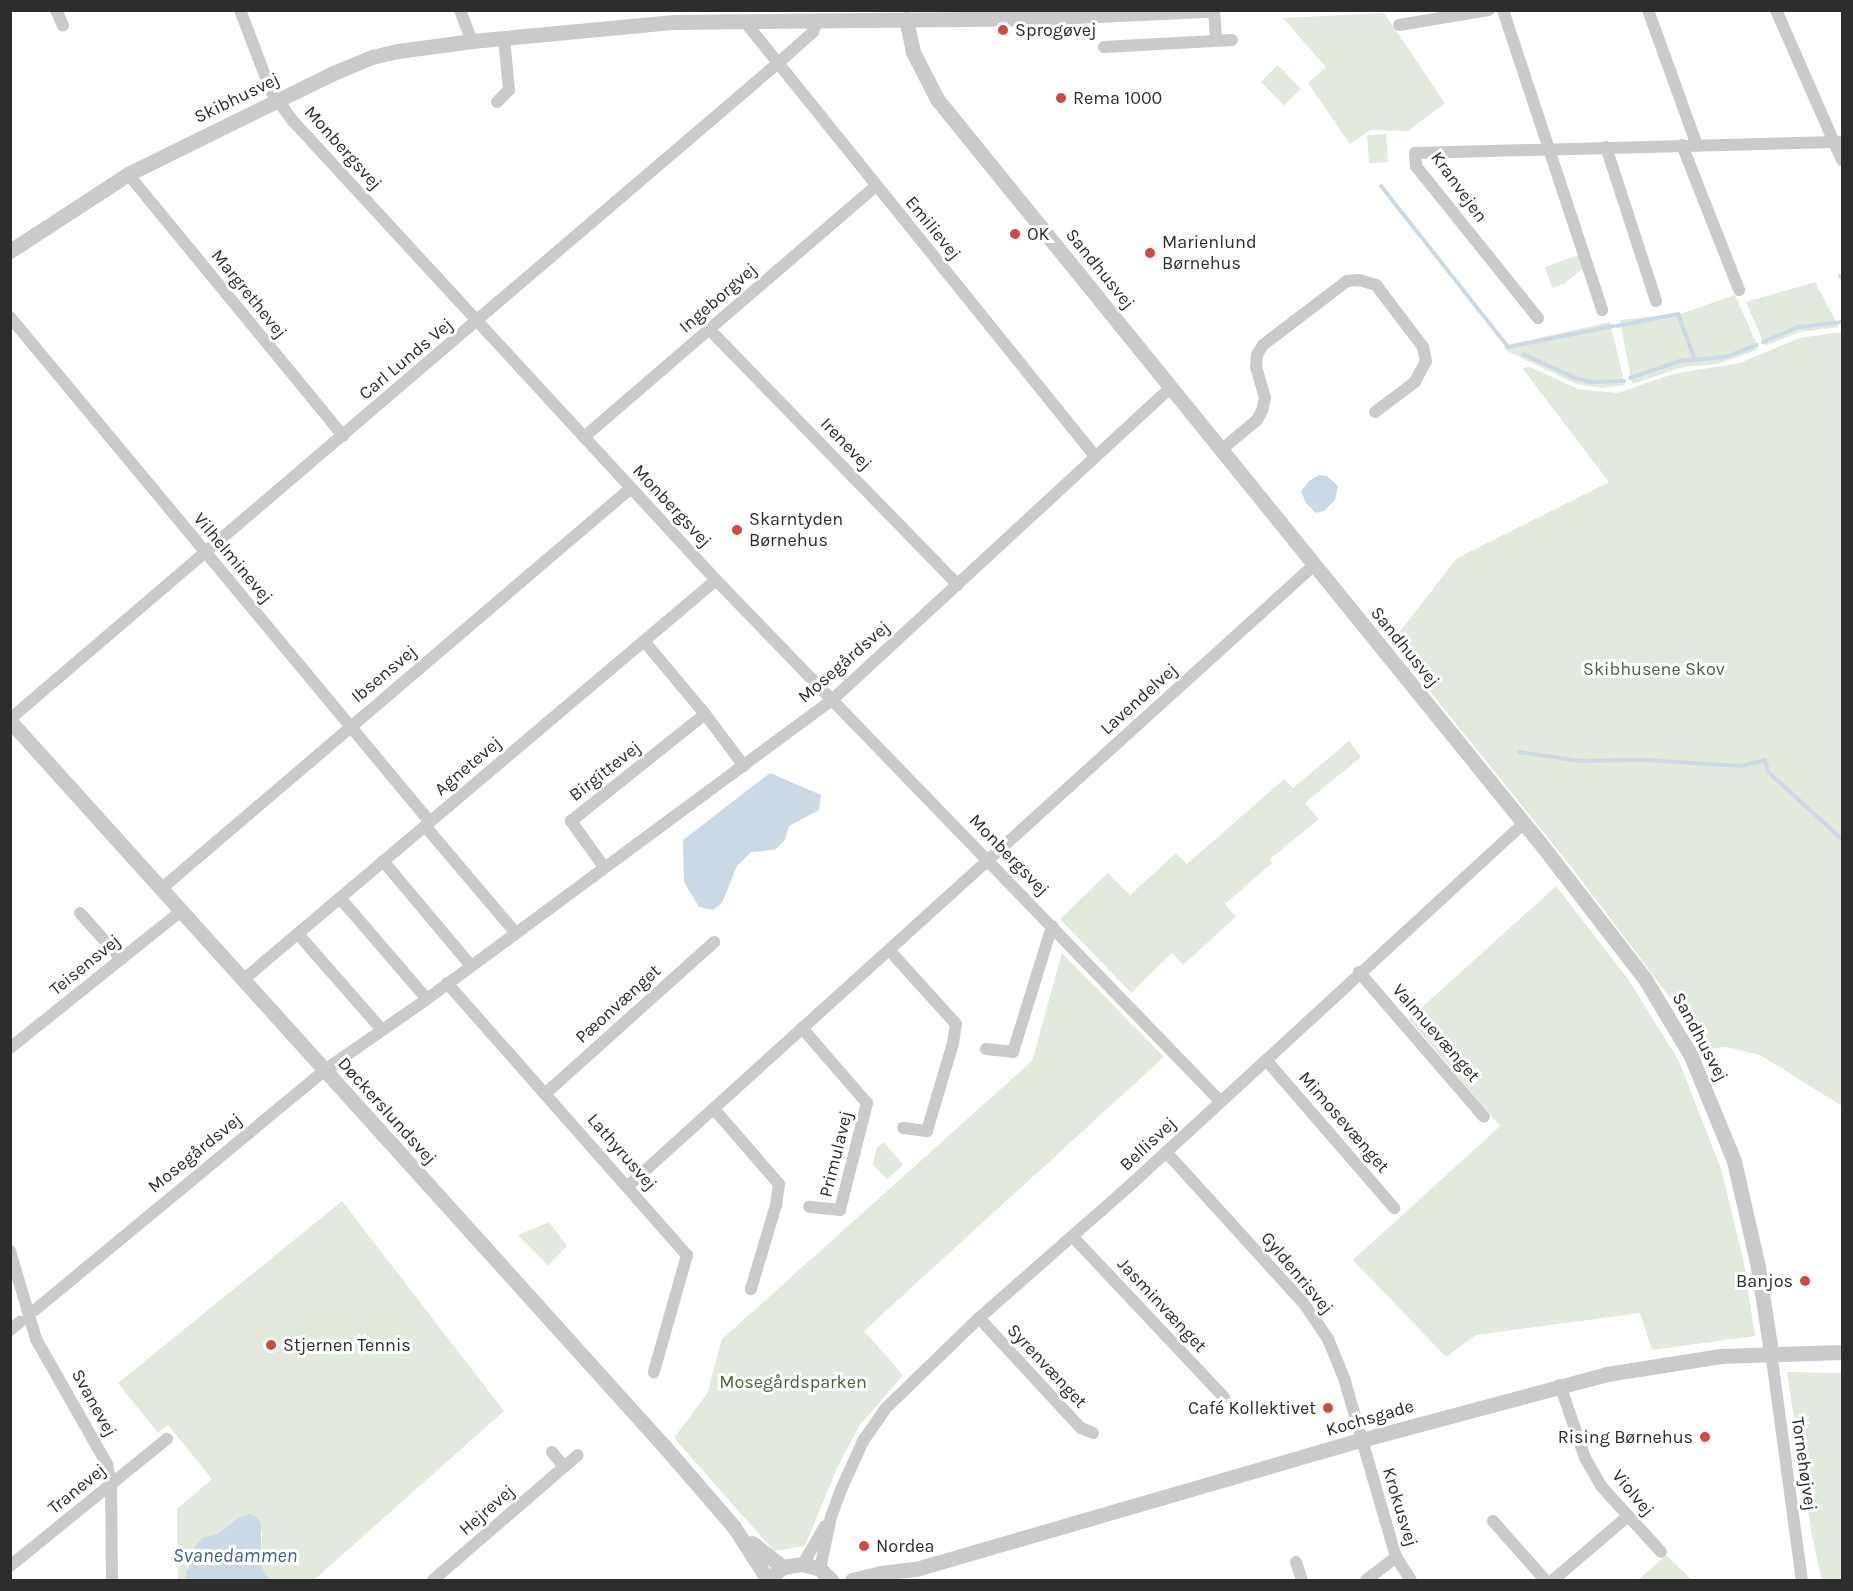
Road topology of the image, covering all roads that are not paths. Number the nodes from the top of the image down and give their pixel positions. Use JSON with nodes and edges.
{"nodes":[{"id":1,"x":57,"y":10,"type":"edge"},
{"id":2,"x":240,"y":10,"type":"edge"},
{"id":3,"x":460,"y":10,"type":"edge"},
{"id":4,"x":1212,"y":10,"type":"edge"},
{"id":5,"x":1490,"y":10,"type":"edge"},
{"id":6,"x":1503,"y":10,"type":"edge"},
{"id":7,"x":1648,"y":10,"type":"edge"},
{"id":8,"x":1776,"y":10,"type":"edge"},
{"id":9,"x":1140,"y":13,"type":"edge"},
{"id":10,"x":673,"y":16,"type":"edge"},
{"id":11,"x":906,"y":19,"type":"junction"},
{"id":12,"x":817,"y":21,"type":"junction"},
{"id":13,"x":745,"y":22,"type":"junction"},
{"id":14,"x":1399,"y":25,"type":"dead end"},
{"id":15,"x":63,"y":26,"type":"dead end"},
{"id":16,"x":504,"y":38,"type":"junction"},
{"id":17,"x":1232,"y":40,"type":"dead end"},
{"id":18,"x":472,"y":41,"type":"junction"},
{"id":19,"x":1215,"y":41,"type":"junction"},
{"id":20,"x":1104,"y":47,"type":"dead end"},
{"id":21,"x":777,"y":64,"type":"junction"},
{"id":22,"x":277,"y":100,"type":"junction"},
{"id":23,"x":497,"y":102,"type":"dead end"},
{"id":24,"x":1838,"y":142,"type":"edge"},
{"id":25,"x":1682,"y":145,"type":"junction"},
{"id":26,"x":1698,"y":145,"type":"junction"},
{"id":27,"x":1606,"y":147,"type":"junction"},
{"id":28,"x":1548,"y":148,"type":"junction"},
{"id":29,"x":1842,"y":159,"type":"edge"},
{"id":30,"x":128,"y":174,"type":"junction"},
{"id":31,"x":876,"y":186,"type":"junction"},
{"id":32,"x":10,"y":251,"type":"edge"},
{"id":33,"x":1739,"y":290,"type":"dead end"},
{"id":34,"x":1656,"y":301,"type":"dead end"},
{"id":35,"x":1602,"y":310,"type":"dead end"},
{"id":36,"x":10,"y":317,"type":"edge"},
{"id":37,"x":1538,"y":318,"type":"dead end"},
{"id":38,"x":477,"y":322,"type":"junction"},
{"id":39,"x":709,"y":329,"type":"junction"},
{"id":40,"x":1171,"y":387,"type":"junction"},
{"id":41,"x":1375,"y":412,"type":"dead end"},
{"id":42,"x":343,"y":436,"type":"junction"},
{"id":43,"x":584,"y":437,"type":"junction"},
{"id":44,"x":1221,"y":450,"type":"junction"},
{"id":45,"x":1095,"y":456,"type":"junction"},
{"id":46,"x":631,"y":488,"type":"junction"},
{"id":47,"x":204,"y":553,"type":"junction"},
{"id":48,"x":1314,"y":565,"type":"junction"},
{"id":49,"x":716,"y":580,"type":"junction"},
{"id":50,"x":958,"y":585,"type":"junction"},
{"id":51,"x":644,"y":641,"type":"junction"},
{"id":52,"x":832,"y":700,"type":"junction"},
{"id":53,"x":705,"y":714,"type":"junction"},
{"id":54,"x":10,"y":720,"type":"edge"},
{"id":55,"x":351,"y":726,"type":"junction"},
{"id":56,"x":744,"y":766,"type":"junction"},
{"id":57,"x":1524,"y":823,"type":"junction"},
{"id":58,"x":427,"y":824,"type":"junction"},
{"id":59,"x":987,"y":859,"type":"junction"},
{"id":60,"x":383,"y":861,"type":"junction"},
{"id":61,"x":604,"y":867,"type":"junction"},
{"id":62,"x":161,"y":889,"type":"junction"},
{"id":63,"x":340,"y":898,"type":"junction"},
{"id":64,"x":181,"y":911,"type":"junction"},
{"id":65,"x":80,"y":913,"type":"dead end"},
{"id":66,"x":1052,"y":926,"type":"junction"},
{"id":67,"x":516,"y":932,"type":"junction"},
{"id":68,"x":298,"y":933,"type":"junction"},
{"id":69,"x":714,"y":942,"type":"dead end"},
{"id":70,"x":890,"y":951,"type":"junction"},
{"id":71,"x":121,"y":959,"type":"junction"},
{"id":72,"x":471,"y":966,"type":"junction"},
{"id":73,"x":1359,"y":972,"type":"junction"},
{"id":74,"x":243,"y":980,"type":"junction"},
{"id":75,"x":447,"y":983,"type":"junction"},
{"id":76,"x":427,"y":999,"type":"junction"},
{"id":77,"x":802,"y":1028,"type":"junction"},
{"id":78,"x":382,"y":1030,"type":"junction"},
{"id":79,"x":10,"y":1048,"type":"edge"},
{"id":80,"x":986,"y":1048,"type":"dead end"},
{"id":81,"x":1266,"y":1060,"type":"junction"},
{"id":82,"x":325,"y":1070,"type":"junction"},
{"id":83,"x":546,"y":1093,"type":"junction"},
{"id":84,"x":1220,"y":1101,"type":"junction"},
{"id":85,"x":714,"y":1109,"type":"junction"},
{"id":86,"x":1484,"y":1117,"type":"dead end"},
{"id":87,"x":903,"y":1128,"type":"dead end"},
{"id":88,"x":1166,"y":1152,"type":"junction"},
{"id":89,"x":628,"y":1186,"type":"junction"},
{"id":90,"x":809,"y":1207,"type":"dead end"},
{"id":91,"x":1394,"y":1208,"type":"dead end"},
{"id":92,"x":1073,"y":1237,"type":"junction"},
{"id":93,"x":10,"y":1251,"type":"edge"},
{"id":94,"x":751,"y":1289,"type":"dead end"},
{"id":95,"x":35,"y":1310,"type":"dead end"},
{"id":96,"x":979,"y":1318,"type":"junction"},
{"id":97,"x":1770,"y":1352,"type":"junction"},
{"id":98,"x":1842,"y":1352,"type":"edge"},
{"id":99,"x":654,"y":1372,"type":"dead end"},
{"id":100,"x":1560,"y":1385,"type":"junction"},
{"id":101,"x":1224,"y":1397,"type":"dead end"},
{"id":102,"x":1093,"y":1433,"type":"dead end"},
{"id":103,"x":167,"y":1439,"type":"dead end"},
{"id":104,"x":1361,"y":1440,"type":"junction"},
{"id":105,"x":552,"y":1452,"type":"dead end"},
{"id":106,"x":578,"y":1455,"type":"dead end"},
{"id":107,"x":564,"y":1467,"type":"junction"},
{"id":108,"x":111,"y":1484,"type":"junction"},
{"id":109,"x":831,"y":1517,"type":"junction"},
{"id":110,"x":1627,"y":1517,"type":"junction"},
{"id":111,"x":1493,"y":1521,"type":"dead end"},
{"id":112,"x":734,"y":1527,"type":"junction"},
{"id":113,"x":1661,"y":1552,"type":"dead end"},
{"id":114,"x":1396,"y":1557,"type":"junction"},
{"id":115,"x":1296,"y":1562,"type":"dead end"},
{"id":116,"x":803,"y":1564,"type":"junction"},
{"id":117,"x":10,"y":1566,"type":"edge"},
{"id":118,"x":783,"y":1567,"type":"junction"},
{"id":119,"x":820,"y":1569,"type":"junction"},
{"id":120,"x":916,"y":1569,"type":"junction"},
{"id":121,"x":112,"y":1581,"type":"edge"},
{"id":122,"x":433,"y":1581,"type":"edge"},
{"id":123,"x":768,"y":1581,"type":"edge"},
{"id":124,"x":831,"y":1581,"type":"edge"},
{"id":125,"x":852,"y":1581,"type":"edge"},
{"id":126,"x":894,"y":1581,"type":"edge"},
{"id":127,"x":1302,"y":1581,"type":"edge"},
{"id":128,"x":1366,"y":1581,"type":"edge"},
{"id":129,"x":1411,"y":1581,"type":"edge"},
{"id":130,"x":1545,"y":1581,"type":"edge"},
{"id":131,"x":1553,"y":1581,"type":"edge"},
{"id":132,"x":1802,"y":1581,"type":"edge"}],
"edges":[{"from":1,"to":15,"type":"street"},
{"from":2,"to":22,"type":"street","name":"Monbergsvej"},
{"from":3,"to":18,"type":"street"},
{"from":4,"to":9,"type":"street","name":"Skibhusvej"},
{"from":4,"to":19,"type":"street","name":"Skibhusvej"},
{"from":5,"to":14,"type":"street"},
{"from":6,"to":28,"type":"street"},
{"from":7,"to":26,"type":"street"},
{"from":8,"to":24,"type":"street"},
{"from":9,"to":11,"type":"street","name":"Skibhusvej"},
{"from":10,"to":13,"type":"street","name":"Skibhusvej"},
{"from":10,"to":16,"type":"street","name":"Skibhusvej"},
{"from":11,"to":12,"type":"street","name":"Skibhusvej"},
{"from":11,"to":40,"type":"street","name":"Sandhusvej"},
{"from":12,"to":13,"type":"street","name":"Skibhusvej"},
{"from":12,"to":21,"type":"street","name":"Carl Lunds Vej"},
{"from":13,"to":21,"type":"street","name":"Emilievej"},
{"from":16,"to":18,"type":"street","name":"Skibhusvej"},
{"from":16,"to":23,"type":"street"},
{"from":17,"to":19,"type":"street"},
{"from":18,"to":22,"type":"street","name":"Skibhusvej"},
{"from":19,"to":20,"type":"street"},
{"from":21,"to":31,"type":"street","name":"Emilievej"},
{"from":21,"to":38,"type":"street","name":"Carl Lunds Vej"},
{"from":22,"to":30,"type":"street","name":"Skibhusvej"},
{"from":22,"to":38,"type":"street","name":"Monbergsvej"},
{"from":24,"to":26,"type":"street","name":"Kranvejen"},
{"from":24,"to":29,"type":"street"},
{"from":25,"to":26,"type":"street","name":"Kranvejen"},
{"from":25,"to":27,"type":"street","name":"Kranvejen"},
{"from":25,"to":33,"type":"street"},
{"from":27,"to":28,"type":"street","name":"Kranvejen"},
{"from":27,"to":34,"type":"street"},
{"from":28,"to":35,"type":"street"},
{"from":28,"to":37,"type":"street","name":"Kranvejen"},
{"from":30,"to":32,"type":"street","name":"Skibhusvej"},
{"from":30,"to":42,"type":"street","name":"Margrethevej"},
{"from":31,"to":39,"type":"street","name":"Ingeborgvej"},
{"from":31,"to":45,"type":"street","name":"Emilievej"},
{"from":36,"to":47,"type":"street","name":"Vilhelminevej"},
{"from":38,"to":42,"type":"street","name":"Carl Lunds Vej"},
{"from":38,"to":43,"type":"street","name":"Monbergsvej"},
{"from":39,"to":43,"type":"street","name":"Ingeborgvej"},
{"from":39,"to":50,"type":"street","name":"Irenevej"},
{"from":40,"to":44,"type":"street","name":"Sandhusvej"},
{"from":40,"to":45,"type":"street","name":"Mosegårdsvej"},
{"from":41,"to":44,"type":"street"},
{"from":42,"to":47,"type":"street","name":"Carl Lunds Vej"},
{"from":43,"to":46,"type":"street","name":"Monbergsvej"},
{"from":44,"to":48,"type":"street","name":"Sandhusvej"},
{"from":45,"to":50,"type":"street","name":"Mosegårdsvej"},
{"from":46,"to":49,"type":"street","name":"Monbergsvej"},
{"from":46,"to":55,"type":"street","name":"Ibsensvej"},
{"from":47,"to":54,"type":"street","name":"Carl Lunds Vej"},
{"from":47,"to":55,"type":"street","name":"Vilhelminevej"},
{"from":48,"to":57,"type":"street","name":"Sandhusvej"},
{"from":48,"to":59,"type":"street","name":"Lavendelvej"},
{"from":49,"to":51,"type":"street","name":"Agnetevej"},
{"from":49,"to":52,"type":"street","name":"Monbergsvej"},
{"from":50,"to":52,"type":"street","name":"Mosegårdsvej"},
{"from":51,"to":53,"type":"street"},
{"from":51,"to":58,"type":"street","name":"Agnetevej"},
{"from":52,"to":56,"type":"street","name":"Mosegårdsvej"},
{"from":52,"to":59,"type":"street","name":"Monbergsvej"},
{"from":53,"to":56,"type":"street"},
{"from":53,"to":61,"type":"street","name":"Birgittevej"},
{"from":54,"to":62,"type":"street","name":"Døckerslundsvej"},
{"from":55,"to":58,"type":"street","name":"Vilhelminevej"},
{"from":55,"to":62,"type":"street","name":"Ibsensvej"},
{"from":56,"to":61,"type":"street","name":"Mosegårdsvej"},
{"from":57,"to":73,"type":"street","name":"Bellisvej"},
{"from":57,"to":97,"type":"street","name":"Sandhusvej"},
{"from":58,"to":60,"type":"street","name":"Agnetevej"},
{"from":58,"to":67,"type":"street"},
{"from":59,"to":66,"type":"street","name":"Monbergsvej"},
{"from":59,"to":70,"type":"street"},
{"from":60,"to":63,"type":"street","name":"Agnetevej"},
{"from":60,"to":72,"type":"street"},
{"from":61,"to":67,"type":"street","name":"Mosegårdsvej"},
{"from":62,"to":64,"type":"street","name":"Døckerslundsvej"},
{"from":63,"to":68,"type":"street","name":"Agnetevej"},
{"from":63,"to":76,"type":"street"},
{"from":64,"to":71,"type":"street","name":"Teisensvej"},
{"from":64,"to":74,"type":"street","name":"Døckerslundsvej"},
{"from":65,"to":71,"type":"street"},
{"from":66,"to":80,"type":"street"},
{"from":66,"to":84,"type":"street","name":"Monbergsvej"},
{"from":67,"to":72,"type":"street","name":"Mosegårdsvej"},
{"from":68,"to":74,"type":"street","name":"Agnetevej"},
{"from":68,"to":78,"type":"street"},
{"from":69,"to":83,"type":"street","name":"Pæonvænget"},
{"from":70,"to":77,"type":"street"},
{"from":70,"to":87,"type":"street"},
{"from":71,"to":79,"type":"street","name":"Teisensvej"},
{"from":72,"to":75,"type":"street","name":"Mosegårdsvej"},
{"from":73,"to":81,"type":"street","name":"Bellisvej"},
{"from":73,"to":86,"type":"street","name":"Valmuevænget"},
{"from":74,"to":82,"type":"street","name":"Døckerslundsvej"},
{"from":75,"to":76,"type":"street","name":"Mosegårdsvej"},
{"from":75,"to":83,"type":"street","name":"Lathyrusvej"},
{"from":76,"to":78,"type":"street","name":"Mosegårdsvej"},
{"from":77,"to":85,"type":"street"},
{"from":77,"to":90,"type":"street","name":"Primulavej"},
{"from":78,"to":82,"type":"street","name":"Mosegårdsvej"},
{"from":81,"to":84,"type":"street","name":"Bellisvej"},
{"from":81,"to":91,"type":"street","name":"Mimosevænget"},
{"from":82,"to":95,"type":"street","name":"Mosegårdsvej"},
{"from":82,"to":112,"type":"street","name":"Døckerslundsvej"},
{"from":83,"to":89,"type":"street","name":"Lathyrusvej"},
{"from":84,"to":88,"type":"street","name":"Bellisvej"},
{"from":85,"to":89,"type":"street"},
{"from":85,"to":94,"type":"street"},
{"from":88,"to":92,"type":"street","name":"Bellisvej"},
{"from":88,"to":104,"type":"street","name":"Gyldenrisvej"},
{"from":89,"to":99,"type":"street","name":"Lathyrusvej"},
{"from":92,"to":96,"type":"street","name":"Bellisvej"},
{"from":92,"to":101,"type":"street","name":"Jasminvænget"},
{"from":93,"to":108,"type":"street","name":"Svanevej"},
{"from":96,"to":102,"type":"street","name":"Syrenvænget"},
{"from":96,"to":109,"type":"street","name":"Bellisvej"},
{"from":97,"to":98,"type":"street","name":"Kochsgade"},
{"from":97,"to":100,"type":"street","name":"Kochsgade"},
{"from":97,"to":132,"type":"street","name":"Tornehøjvej"},
{"from":100,"to":104,"type":"street","name":"Kochsgade"},
{"from":100,"to":110,"type":"street","name":"Violvej"},
{"from":103,"to":108,"type":"street","name":"Tranevej"},
{"from":104,"to":114,"type":"street","name":"Krokusvej"},
{"from":104,"to":120,"type":"street","name":"Kochsgade"},
{"from":105,"to":107,"type":"street"},
{"from":106,"to":107,"type":"street","name":"Hejrevej"},
{"from":107,"to":122,"type":"street","name":"Hejrevej"},
{"from":108,"to":117,"type":"street","name":"Tranevej"},
{"from":108,"to":121,"type":"street","name":"Svanevej"},
{"from":109,"to":116,"type":"street","name":"Bellisvej"},
{"from":109,"to":119,"type":"street","name":"Bellisvej"},
{"from":110,"to":113,"type":"street","name":"Violvej"},
{"from":110,"to":131,"type":"street"},
{"from":111,"to":130,"type":"street"},
{"from":112,"to":118,"type":"street","name":"Døckerslundsvej"},
{"from":112,"to":123,"type":"street","name":"Døckerslundsvej"},
{"from":114,"to":128,"type":"street"},
{"from":114,"to":129,"type":"street","name":"Krokusvej"},
{"from":115,"to":127,"type":"street"},
{"from":116,"to":118,"type":"street"},
{"from":116,"to":119,"type":"street"},
{"from":118,"to":123,"type":"street"},
{"from":119,"to":124,"type":"street"},
{"from":120,"to":125,"type":"street","name":"Kochsgade"},
{"from":120,"to":126,"type":"street","name":"Kochsgade"}]}
